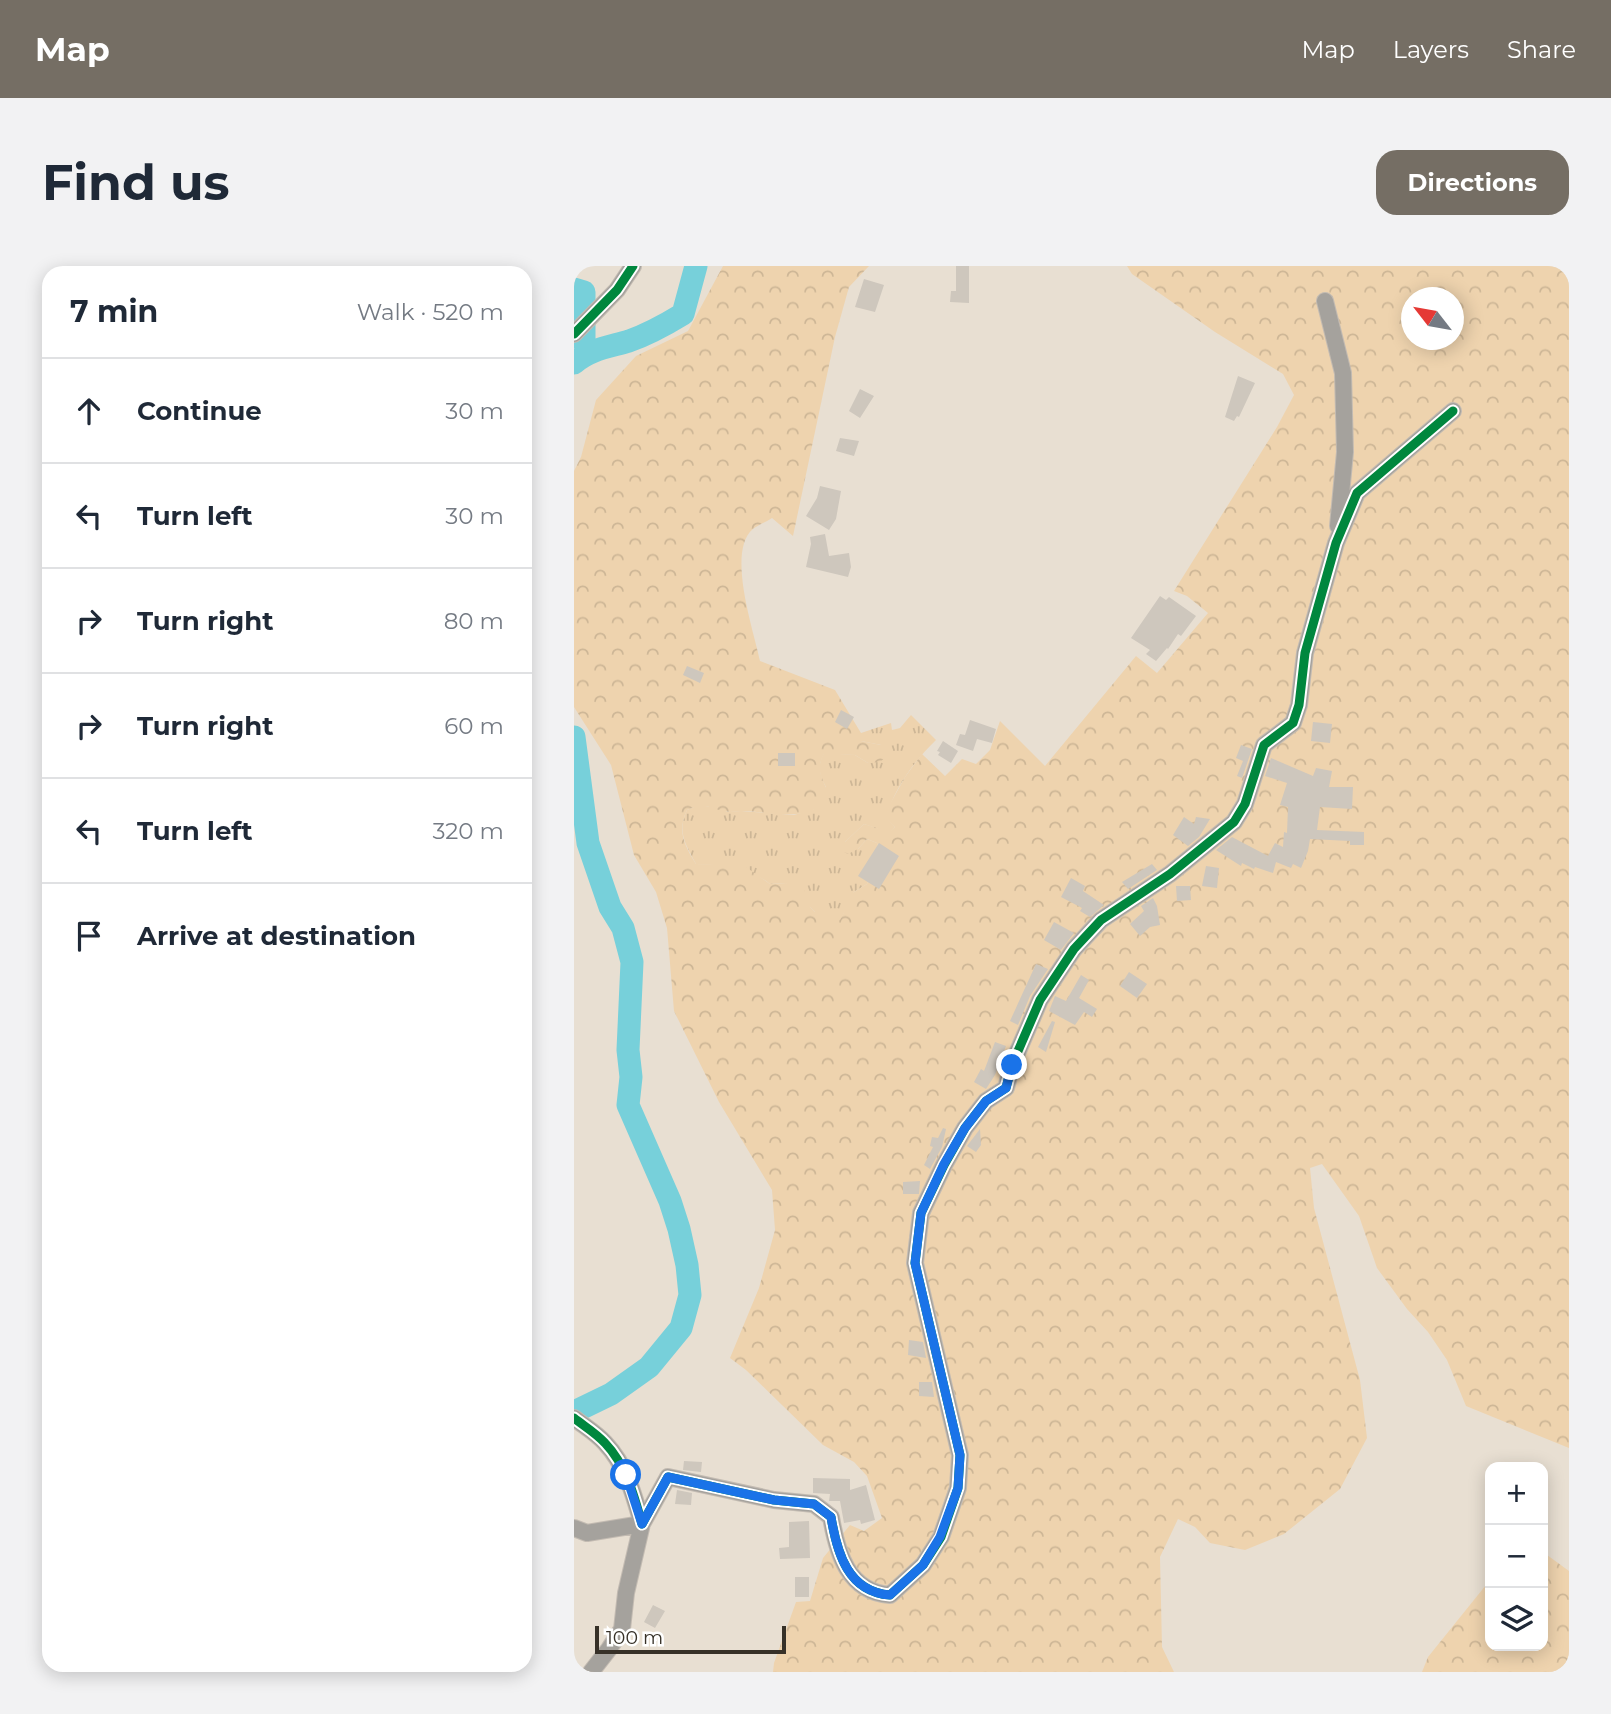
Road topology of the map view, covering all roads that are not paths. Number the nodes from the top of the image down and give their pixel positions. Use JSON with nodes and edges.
{"nodes":[{"id":1,"x":633,"y":266,"type":"edge"},
{"id":2,"x":1325,"y":301,"type":"dead end"},
{"id":3,"x":574,"y":334,"type":"edge"},
{"id":4,"x":1453,"y":411,"type":"dead end"},
{"id":5,"x":1336,"y":543,"type":"junction"},
{"id":6,"x":574,"y":1418,"type":"edge"},
{"id":7,"x":642,"y":1524,"type":"junction"},
{"id":8,"x":574,"y":1528,"type":"edge"},
{"id":9,"x":591,"y":1672,"type":"edge"}],
"edges":[{"from":1,"to":3,"type":"street"},
{"from":2,"to":5,"type":"street"},
{"from":4,"to":5,"type":"street"},
{"from":5,"to":7,"type":"street"},
{"from":6,"to":7,"type":"street"},
{"from":7,"to":8,"type":"street"},
{"from":7,"to":9,"type":"street"}]}
